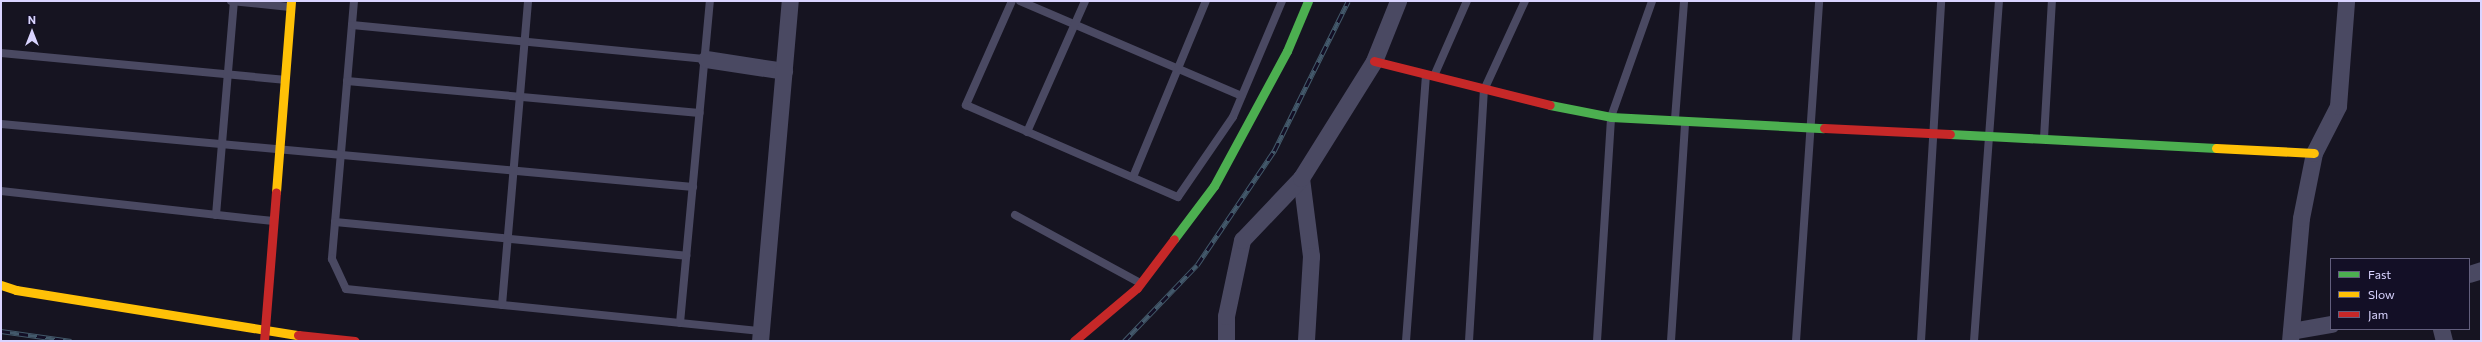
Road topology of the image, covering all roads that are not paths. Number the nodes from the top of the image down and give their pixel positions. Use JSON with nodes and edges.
{"nodes":[{"id":1,"x":233,"y":1,"type":"edge"},
{"id":2,"x":354,"y":1,"type":"edge"},
{"id":3,"x":528,"y":1,"type":"edge"},
{"id":4,"x":710,"y":1,"type":"edge"},
{"id":5,"x":790,"y":1,"type":"edge"},
{"id":6,"x":1012,"y":1,"type":"edge"},
{"id":7,"x":1020,"y":1,"type":"edge"},
{"id":8,"x":1085,"y":1,"type":"edge"},
{"id":9,"x":1206,"y":1,"type":"edge"},
{"id":10,"x":1282,"y":1,"type":"edge"},
{"id":11,"x":1308,"y":1,"type":"edge"},
{"id":12,"x":1398,"y":1,"type":"edge"},
{"id":13,"x":1467,"y":1,"type":"edge"},
{"id":14,"x":1525,"y":1,"type":"edge"},
{"id":15,"x":1652,"y":1,"type":"edge"},
{"id":16,"x":1684,"y":1,"type":"edge"},
{"id":17,"x":1819,"y":1,"type":"edge"},
{"id":18,"x":1941,"y":1,"type":"edge"},
{"id":19,"x":1999,"y":1,"type":"edge"},
{"id":20,"x":2052,"y":1,"type":"edge"},
{"id":21,"x":2346,"y":1,"type":"edge"},
{"id":22,"x":291,"y":4,"type":"edge"},
{"id":23,"x":1075,"y":24,"type":"junction"},
{"id":24,"x":352,"y":26,"type":"junction"},
{"id":25,"x":525,"y":42,"type":"junction"},
{"id":26,"x":1,"y":53,"type":"edge"},
{"id":27,"x":706,"y":59,"type":"junction"},
{"id":28,"x":1374,"y":61,"type":"junction"},
{"id":29,"x":1178,"y":68,"type":"junction"},
{"id":30,"x":784,"y":71,"type":"junction"},
{"id":31,"x":228,"y":74,"type":"junction"},
{"id":32,"x":1430,"y":76,"type":"junction"},
{"id":33,"x":285,"y":80,"type":"junction"},
{"id":34,"x":347,"y":81,"type":"junction"},
{"id":35,"x":1484,"y":90,"type":"junction"},
{"id":36,"x":1242,"y":96,"type":"junction"},
{"id":37,"x":520,"y":97,"type":"junction"},
{"id":38,"x":700,"y":113,"type":"junction"},
{"id":39,"x":1611,"y":117,"type":"junction"},
{"id":40,"x":1675,"y":120,"type":"junction"},
{"id":41,"x":1685,"y":121,"type":"junction"},
{"id":42,"x":1,"y":124,"type":"edge"},
{"id":43,"x":1812,"y":127,"type":"junction"},
{"id":44,"x":1028,"y":132,"type":"junction"},
{"id":45,"x":1933,"y":134,"type":"junction"},
{"id":46,"x":1990,"y":136,"type":"junction"},
{"id":47,"x":2044,"y":139,"type":"junction"},
{"id":48,"x":222,"y":144,"type":"junction"},
{"id":49,"x":280,"y":150,"type":"junction"},
{"id":50,"x":2314,"y":153,"type":"junction"},
{"id":51,"x":341,"y":155,"type":"junction"},
{"id":52,"x":514,"y":171,"type":"junction"},
{"id":53,"x":1133,"y":177,"type":"junction"},
{"id":54,"x":1301,"y":178,"type":"junction"},
{"id":55,"x":693,"y":187,"type":"junction"},
{"id":56,"x":1,"y":191,"type":"edge"},
{"id":57,"x":216,"y":215,"type":"junction"},
{"id":58,"x":1015,"y":215,"type":"dead end"},
{"id":59,"x":274,"y":221,"type":"junction"},
{"id":60,"x":335,"y":222,"type":"junction"},
{"id":61,"x":508,"y":238,"type":"junction"},
{"id":62,"x":686,"y":256,"type":"junction"},
{"id":63,"x":2481,"y":270,"type":"edge"},
{"id":64,"x":2470,"y":274,"type":"edge"},
{"id":65,"x":1140,"y":284,"type":"junction"},
{"id":66,"x":1,"y":285,"type":"edge"},
{"id":67,"x":502,"y":305,"type":"junction"},
{"id":68,"x":680,"y":323,"type":"junction"},
{"id":69,"x":2330,"y":324,"type":"edge"},
{"id":70,"x":2441,"y":330,"type":"edge"},
{"id":71,"x":265,"y":331,"type":"junction"},
{"id":72,"x":760,"y":336,"type":"edge"},
{"id":73,"x":2290,"y":336,"type":"edge"},
{"id":74,"x":264,"y":341,"type":"edge"},
{"id":75,"x":355,"y":341,"type":"edge"},
{"id":76,"x":1074,"y":341,"type":"edge"},
{"id":77,"x":1226,"y":341,"type":"edge"},
{"id":78,"x":1306,"y":341,"type":"edge"},
{"id":79,"x":1406,"y":341,"type":"edge"},
{"id":80,"x":1469,"y":341,"type":"edge"},
{"id":81,"x":1597,"y":341,"type":"edge"},
{"id":82,"x":1671,"y":341,"type":"edge"},
{"id":83,"x":1796,"y":341,"type":"edge"},
{"id":84,"x":1920,"y":341,"type":"edge"},
{"id":85,"x":1974,"y":341,"type":"edge"},
{"id":86,"x":2444,"y":341,"type":"edge"}],
"edges":[{"from":1,"to":22,"type":"lane"},
{"from":1,"to":31,"type":"lane"},
{"from":2,"to":24,"type":"lane"},
{"from":3,"to":25,"type":"lane"},
{"from":4,"to":27,"type":"lane"},
{"from":5,"to":30,"type":"street"},
{"from":6,"to":44,"type":"lane"},
{"from":7,"to":23,"type":"lane"},
{"from":8,"to":23,"type":"lane"},
{"from":9,"to":29,"type":"lane"},
{"from":10,"to":36,"type":"lane"},
{"from":11,"to":65,"type":"street"},
{"from":12,"to":28,"type":"street"},
{"from":13,"to":32,"type":"lane"},
{"from":14,"to":35,"type":"lane"},
{"from":15,"to":39,"type":"lane"},
{"from":16,"to":40,"type":"lane"},
{"from":17,"to":43,"type":"lane"},
{"from":18,"to":45,"type":"lane"},
{"from":19,"to":46,"type":"lane"},
{"from":20,"to":47,"type":"lane"},
{"from":21,"to":50,"type":"street"},
{"from":22,"to":33,"type":"street"},
{"from":23,"to":29,"type":"lane"},
{"from":23,"to":44,"type":"lane"},
{"from":24,"to":25,"type":"lane"},
{"from":24,"to":34,"type":"lane"},
{"from":25,"to":27,"type":"lane"},
{"from":25,"to":37,"type":"lane"},
{"from":26,"to":31,"type":"lane"},
{"from":27,"to":30,"type":"street"},
{"from":27,"to":38,"type":"lane"},
{"from":28,"to":32,"type":"street"},
{"from":28,"to":54,"type":"street"},
{"from":29,"to":36,"type":"lane"},
{"from":29,"to":53,"type":"lane"},
{"from":30,"to":72,"type":"street"},
{"from":31,"to":33,"type":"lane"},
{"from":31,"to":48,"type":"lane"},
{"from":32,"to":35,"type":"street"},
{"from":32,"to":79,"type":"lane"},
{"from":33,"to":49,"type":"street"},
{"from":34,"to":37,"type":"lane"},
{"from":34,"to":51,"type":"lane"},
{"from":35,"to":39,"type":"street"},
{"from":35,"to":80,"type":"lane"},
{"from":36,"to":53,"type":"lane"},
{"from":37,"to":38,"type":"lane"},
{"from":37,"to":52,"type":"lane"},
{"from":38,"to":55,"type":"lane"},
{"from":39,"to":40,"type":"street"},
{"from":39,"to":81,"type":"lane"},
{"from":40,"to":41,"type":"street"},
{"from":41,"to":43,"type":"street"},
{"from":41,"to":82,"type":"lane"},
{"from":42,"to":48,"type":"lane"},
{"from":43,"to":45,"type":"street"},
{"from":43,"to":83,"type":"lane"},
{"from":44,"to":53,"type":"lane"},
{"from":45,"to":46,"type":"street"},
{"from":45,"to":84,"type":"lane"},
{"from":46,"to":47,"type":"street"},
{"from":46,"to":85,"type":"lane"},
{"from":47,"to":50,"type":"street"},
{"from":48,"to":49,"type":"lane"},
{"from":48,"to":57,"type":"lane"},
{"from":49,"to":51,"type":"lane"},
{"from":49,"to":59,"type":"street"},
{"from":50,"to":73,"type":"street"},
{"from":51,"to":52,"type":"lane"},
{"from":51,"to":60,"type":"lane"},
{"from":52,"to":55,"type":"lane"},
{"from":52,"to":61,"type":"lane"},
{"from":54,"to":77,"type":"street"},
{"from":54,"to":78,"type":"street"},
{"from":55,"to":62,"type":"lane"},
{"from":56,"to":57,"type":"lane"},
{"from":57,"to":59,"type":"lane"},
{"from":58,"to":65,"type":"lane"},
{"from":59,"to":71,"type":"street"},
{"from":60,"to":61,"type":"lane"},
{"from":60,"to":67,"type":"lane"},
{"from":61,"to":62,"type":"lane"},
{"from":61,"to":67,"type":"lane"},
{"from":62,"to":68,"type":"lane"},
{"from":63,"to":64,"type":"street"},
{"from":65,"to":76,"type":"street"},
{"from":66,"to":71,"type":"street"},
{"from":67,"to":68,"type":"lane"},
{"from":68,"to":72,"type":"lane"},
{"from":69,"to":73,"type":"street"},
{"from":70,"to":86,"type":"street"},
{"from":71,"to":74,"type":"street"},
{"from":71,"to":75,"type":"street"}]}
